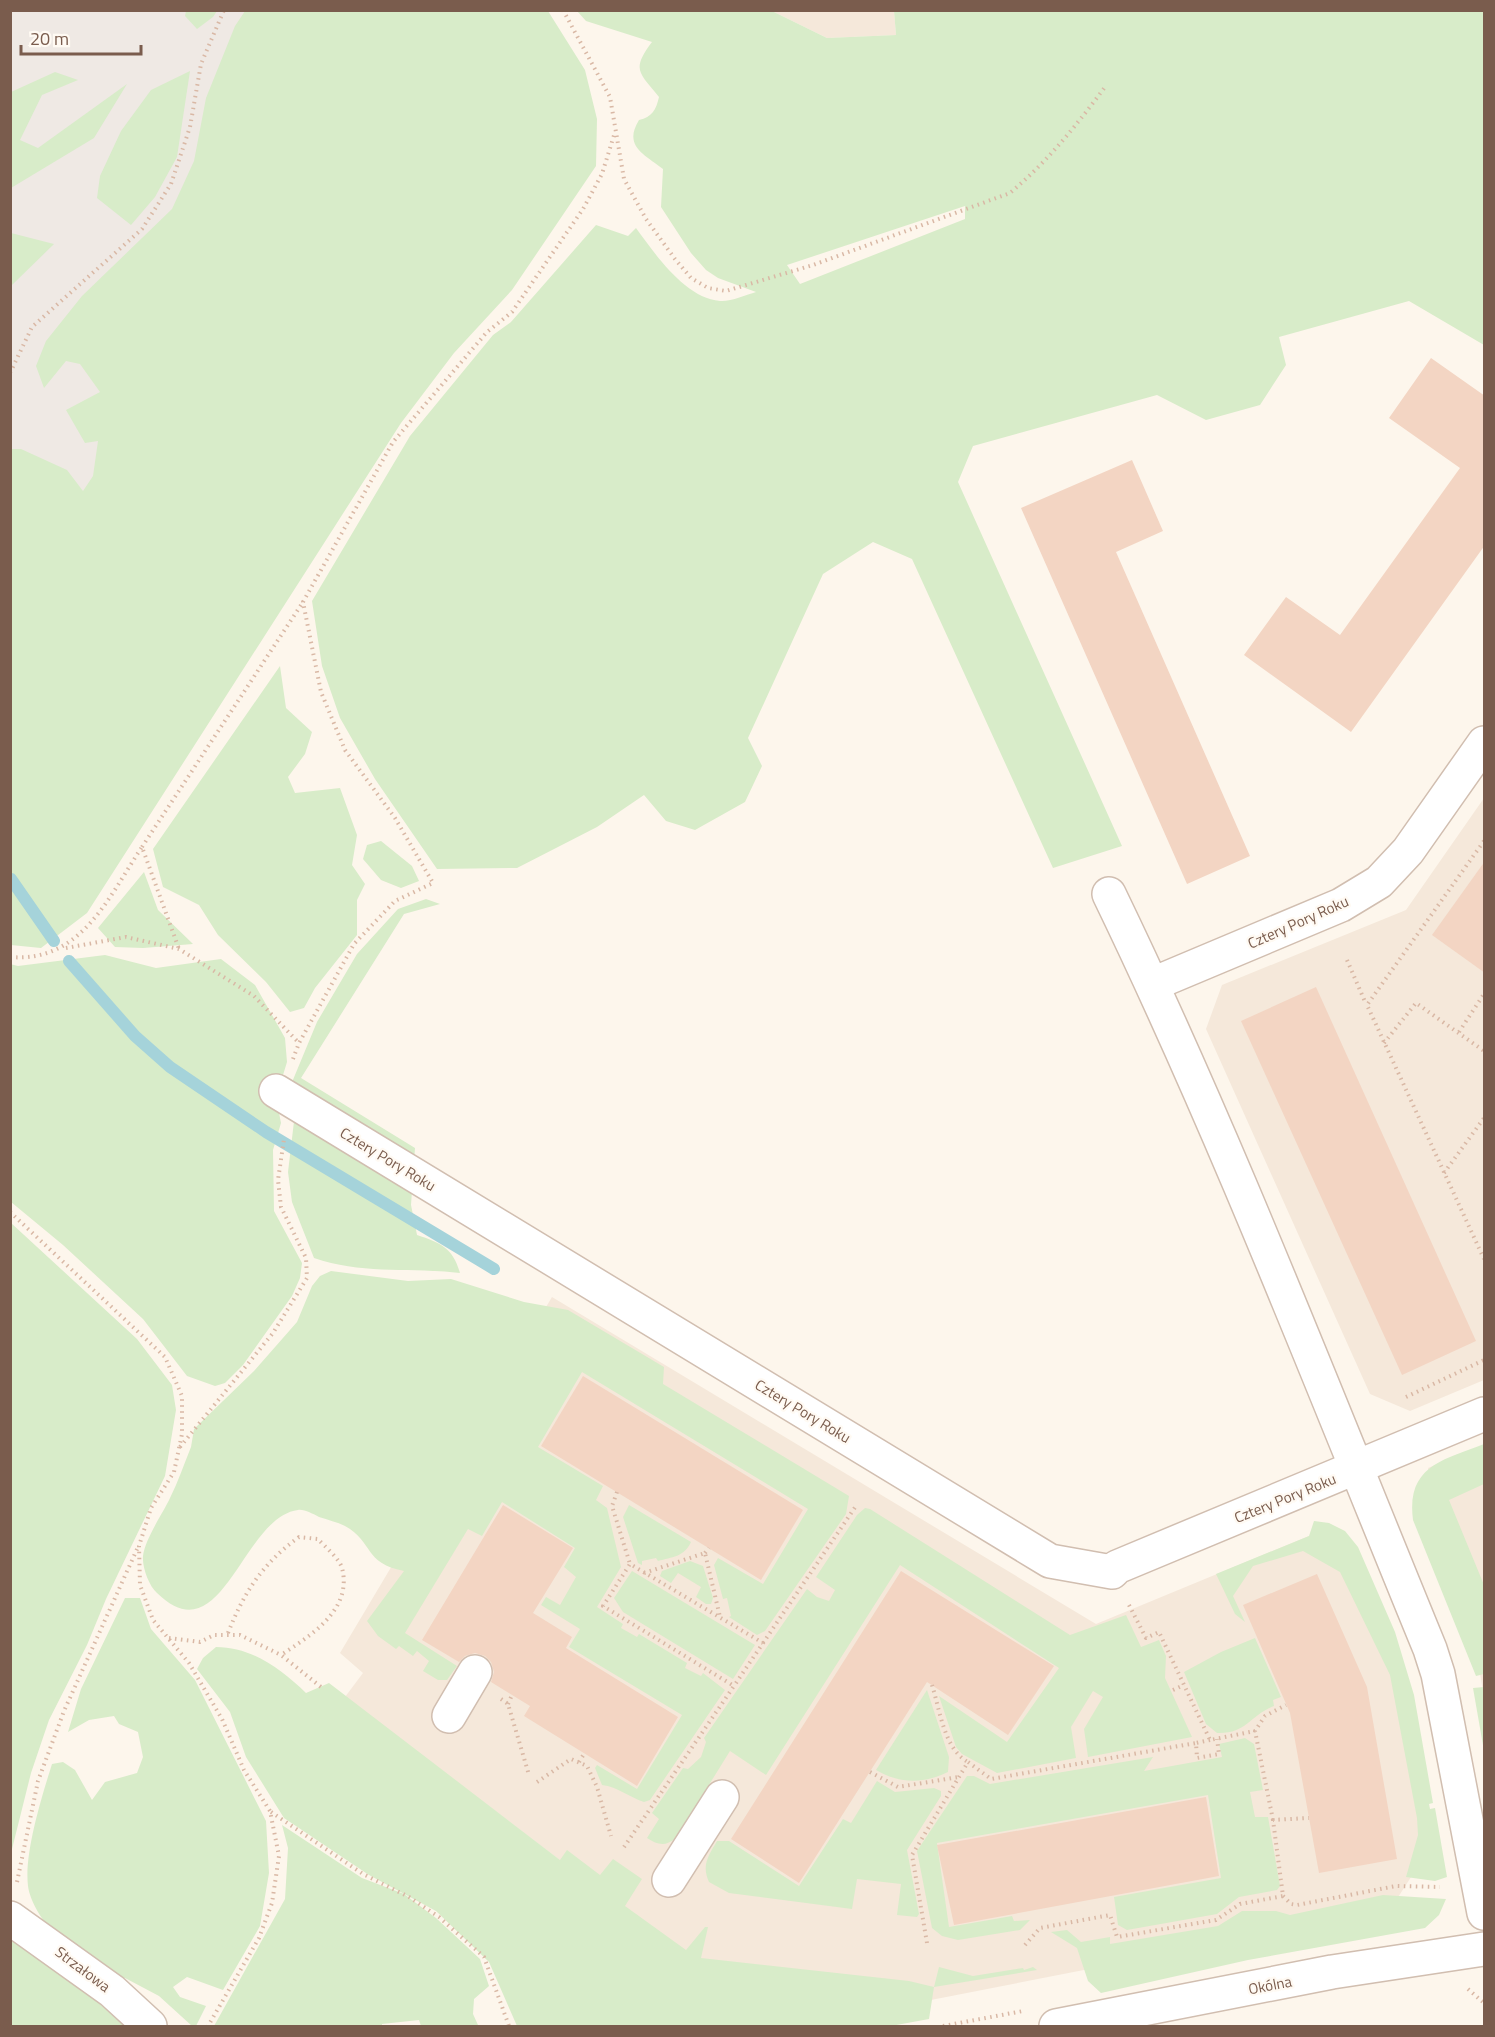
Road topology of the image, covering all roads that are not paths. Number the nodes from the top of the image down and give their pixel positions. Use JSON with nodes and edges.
{"nodes":[{"id":1,"x":1485,"y":743,"type":"edge"},
{"id":2,"x":1109,"y":894,"type":"dead end"},
{"id":3,"x":1153,"y":984,"type":"junction"},
{"id":4,"x":278,"y":1092,"type":"road end"},
{"id":5,"x":1485,"y":1414,"type":"edge"},
{"id":6,"x":1356,"y":1470,"type":"junction"},
{"id":7,"x":472,"y":1676,"type":"road end"},
{"id":8,"x":449,"y":1716,"type":"dead end"},
{"id":9,"x":722,"y":1797,"type":"dead end"},
{"id":10,"x":669,"y":1880,"type":"dead end"},
{"id":11,"x":1485,"y":1913,"type":"edge"},
{"id":12,"x":10,"y":1918,"type":"edge"},
{"id":13,"x":1485,"y":1949,"type":"edge"},
{"id":14,"x":150,"y":2026,"type":"edge"},
{"id":15,"x":1056,"y":2026,"type":"edge"}],
"edges":[{"from":1,"to":3,"type":"street","name":"Cztery Pory Roku"},
{"from":2,"to":3,"type":"street"},
{"from":3,"to":6,"type":"street"},
{"from":4,"to":6,"type":"street","name":"Cztery Pory Roku"},
{"from":5,"to":6,"type":"street","name":"Cztery Pory Roku"},
{"from":6,"to":11,"type":"street"},
{"from":7,"to":8,"type":"street"},
{"from":9,"to":10,"type":"street"},
{"from":12,"to":14,"type":"street","name":"Strzałowa"},
{"from":13,"to":15,"type":"street","name":"Okólna"}]}
